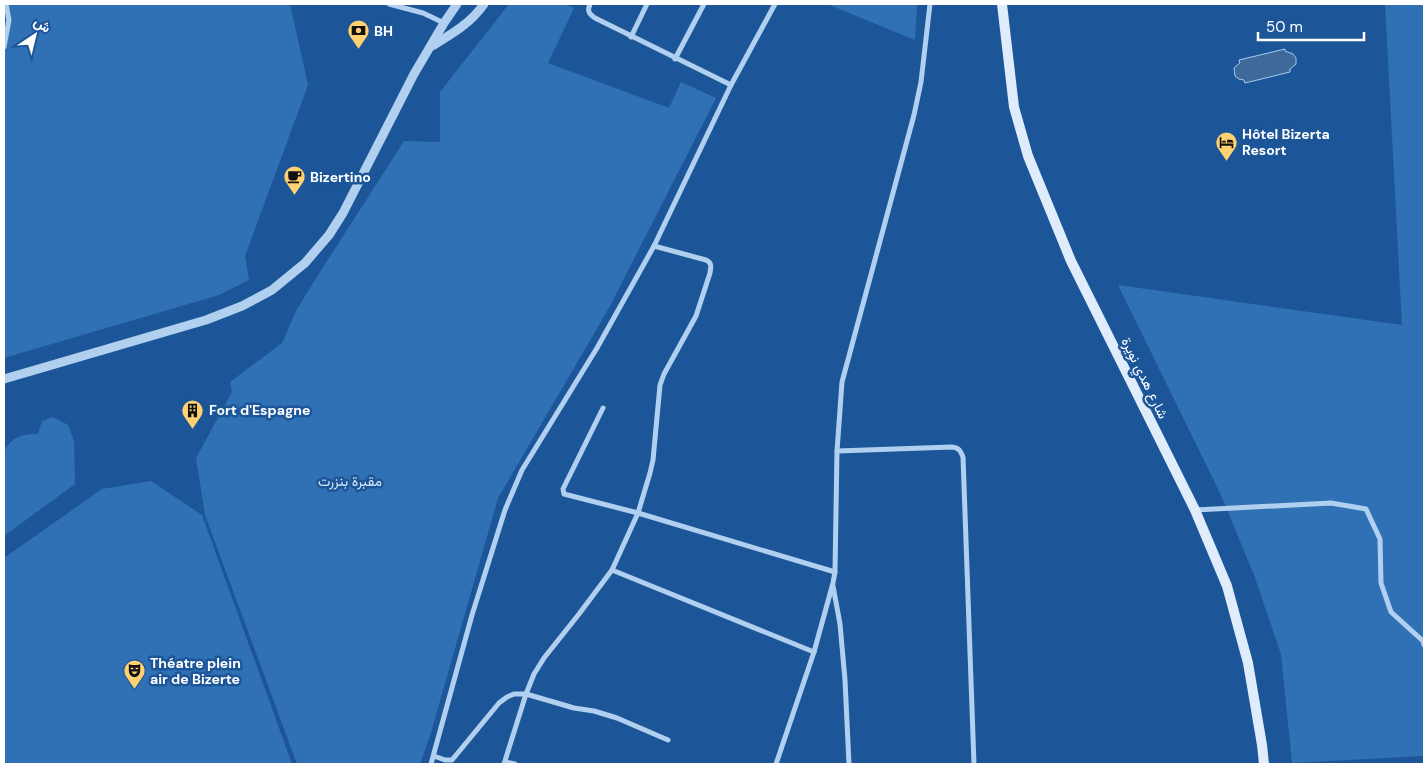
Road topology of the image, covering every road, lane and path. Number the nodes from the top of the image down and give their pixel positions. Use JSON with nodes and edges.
{"nodes":[{"id":1,"x":6,"y":4,"type":"edge"},
{"id":2,"x":389,"y":4,"type":"edge"},
{"id":3,"x":457,"y":4,"type":"edge"},
{"id":4,"x":484,"y":4,"type":"edge"},
{"id":5,"x":590,"y":4,"type":"edge"},
{"id":6,"x":647,"y":4,"type":"edge"},
{"id":7,"x":704,"y":4,"type":"edge"},
{"id":8,"x":775,"y":4,"type":"edge"},
{"id":9,"x":930,"y":4,"type":"edge"},
{"id":10,"x":1002,"y":4,"type":"edge"},
{"id":11,"x":444,"y":23,"type":"junction"},
{"id":12,"x":631,"y":37,"type":"junction"},
{"id":13,"x":4,"y":47,"type":"edge"},
{"id":14,"x":429,"y":48,"type":"junction"},
{"id":15,"x":675,"y":59,"type":"junction"},
{"id":16,"x":731,"y":85,"type":"junction"},
{"id":17,"x":654,"y":246,"type":"junction"},
{"id":18,"x":4,"y":379,"type":"edge"},
{"id":19,"x":603,"y":408,"type":"dead end"},
{"id":20,"x":837,"y":451,"type":"junction"},
{"id":21,"x":1195,"y":510,"type":"junction"},
{"id":22,"x":638,"y":514,"type":"junction"},
{"id":23,"x":612,"y":570,"type":"junction"},
{"id":24,"x":835,"y":572,"type":"junction"},
{"id":25,"x":833,"y":583,"type":"junction"},
{"id":26,"x":1424,"y":645,"type":"edge"},
{"id":27,"x":814,"y":652,"type":"junction"},
{"id":28,"x":526,"y":694,"type":"junction"},
{"id":29,"x":668,"y":740,"type":"dead end"},
{"id":30,"x":434,"y":756,"type":"junction"},
{"id":31,"x":505,"y":763,"type":"edge"},
{"id":32,"x":431,"y":764,"type":"edge"},
{"id":33,"x":515,"y":764,"type":"edge"},
{"id":34,"x":776,"y":764,"type":"edge"},
{"id":35,"x":849,"y":764,"type":"edge"},
{"id":36,"x":974,"y":764,"type":"edge"},
{"id":37,"x":1264,"y":764,"type":"edge"}],
"edges":[{"from":1,"to":13,"type":"street"},
{"from":2,"to":11,"type":"street"},
{"from":3,"to":11,"type":"street"},
{"from":4,"to":14,"type":"street"},
{"from":5,"to":12,"type":"street"},
{"from":6,"to":12,"type":"street"},
{"from":7,"to":15,"type":"street"},
{"from":8,"to":16,"type":"street"},
{"from":9,"to":20,"type":"street"},
{"from":10,"to":21,"type":"main road","name":"شارع هدي نويرة"},
{"from":11,"to":14,"type":"street"},
{"from":12,"to":15,"type":"street"},
{"from":14,"to":18,"type":"street"},
{"from":15,"to":16,"type":"street"},
{"from":16,"to":17,"type":"street"},
{"from":17,"to":22,"type":"street"},
{"from":17,"to":30,"type":"street"},
{"from":19,"to":22,"type":"street"},
{"from":20,"to":24,"type":"street"},
{"from":20,"to":36,"type":"street"},
{"from":21,"to":26,"type":"street"},
{"from":21,"to":37,"type":"main road","name":"شارع هدي نويرة"},
{"from":22,"to":23,"type":"street"},
{"from":22,"to":24,"type":"street"},
{"from":23,"to":27,"type":"street"},
{"from":23,"to":28,"type":"street"},
{"from":24,"to":25,"type":"street"},
{"from":25,"to":27,"type":"street"},
{"from":25,"to":35,"type":"street"},
{"from":27,"to":34,"type":"street"},
{"from":28,"to":29,"type":"street"},
{"from":28,"to":30,"type":"street"},
{"from":28,"to":31,"type":"street"},
{"from":30,"to":32,"type":"street"},
{"from":31,"to":33,"type":"street"}]}
